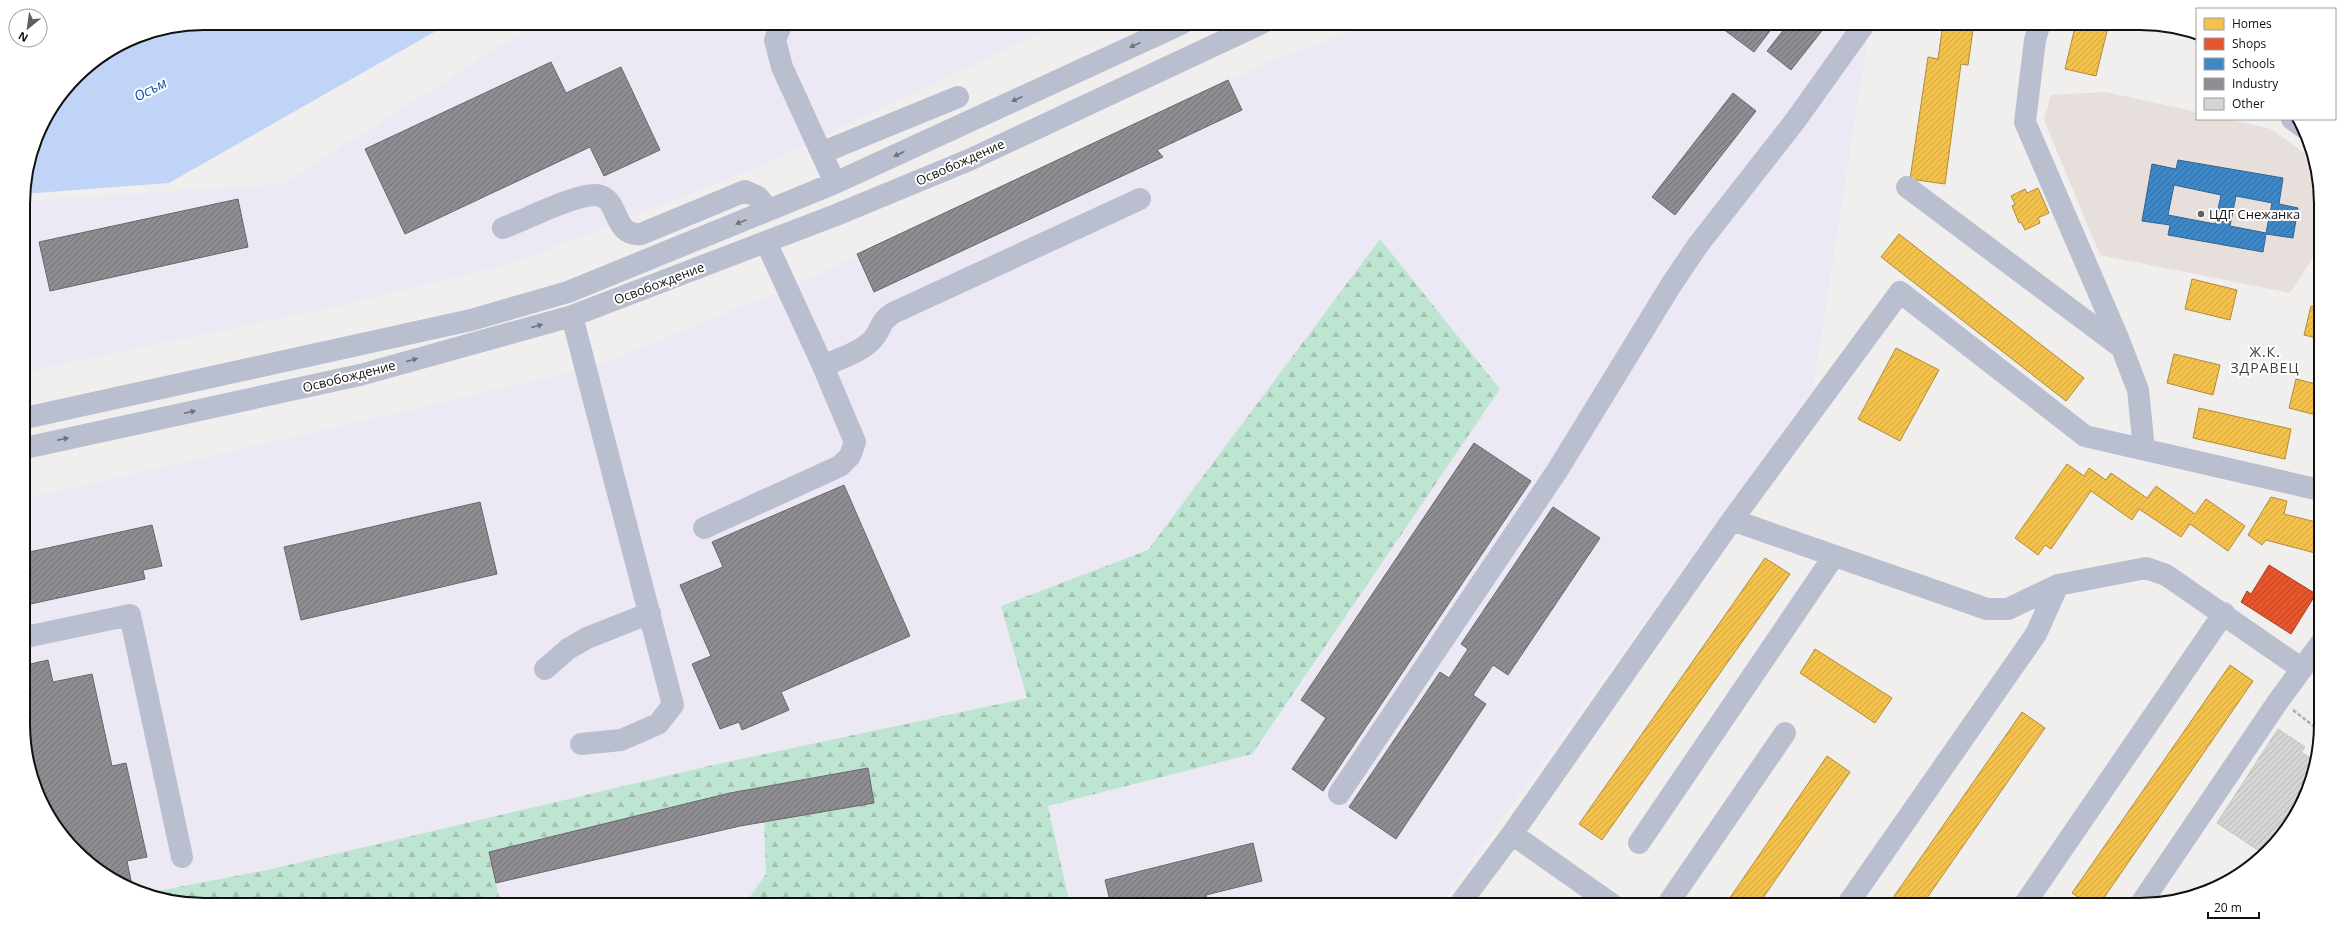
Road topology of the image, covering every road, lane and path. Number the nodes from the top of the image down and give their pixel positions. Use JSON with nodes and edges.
{"nodes":[{"id":1,"x":779,"y":30,"type":"edge"},
{"id":2,"x":1168,"y":30,"type":"edge"},
{"id":3,"x":1247,"y":30,"type":"edge"},
{"id":4,"x":1860,"y":30,"type":"edge"},
{"id":5,"x":2038,"y":30,"type":"edge"},
{"id":6,"x":958,"y":97,"type":"dead end"},
{"id":7,"x":821,"y":153,"type":"junction"},
{"id":8,"x":835,"y":183,"type":"junction"},
{"id":9,"x":1906,"y":187,"type":"dead end"},
{"id":10,"x":1140,"y":199,"type":"dead end"},
{"id":11,"x":769,"y":210,"type":"junction"},
{"id":12,"x":503,"y":228,"type":"dead end"},
{"id":13,"x":766,"y":242,"type":"junction"},
{"id":14,"x":572,"y":316,"type":"junction"},
{"id":15,"x":2122,"y":348,"type":"junction"},
{"id":16,"x":823,"y":366,"type":"junction"},
{"id":17,"x":30,"y":417,"type":"edge"},
{"id":18,"x":30,"y":447,"type":"edge"},
{"id":19,"x":2144,"y":449,"type":"junction"},
{"id":20,"x":2314,"y":489,"type":"edge"},
{"id":21,"x":1732,"y":520,"type":"junction"},
{"id":22,"x":704,"y":528,"type":"dead end"},
{"id":23,"x":1834,"y":556,"type":"junction"},
{"id":24,"x":2058,"y":585,"type":"junction"},
{"id":25,"x":650,"y":613,"type":"junction"},
{"id":26,"x":2224,"y":613,"type":"junction"},
{"id":27,"x":30,"y":636,"type":"edge"},
{"id":28,"x":2314,"y":653,"type":"edge"},
{"id":29,"x":545,"y":669,"type":"dead end"},
{"id":30,"x":2302,"y":669,"type":"junction"},
{"id":31,"x":2279,"y":700,"type":"junction"},
{"id":32,"x":2314,"y":726,"type":"edge"},
{"id":33,"x":1785,"y":733,"type":"dead end"},
{"id":34,"x":581,"y":744,"type":"dead end"},
{"id":35,"x":1339,"y":794,"type":"dead end"},
{"id":36,"x":1512,"y":834,"type":"junction"},
{"id":37,"x":1639,"y":843,"type":"dead end"},
{"id":38,"x":182,"y":857,"type":"dead end"},
{"id":39,"x":1464,"y":898,"type":"edge"},
{"id":40,"x":1603,"y":898,"type":"edge"},
{"id":41,"x":1672,"y":898,"type":"edge"},
{"id":42,"x":1851,"y":898,"type":"edge"},
{"id":43,"x":2029,"y":898,"type":"edge"},
{"id":44,"x":2145,"y":898,"type":"edge"}],
"edges":[{"from":1,"to":7,"type":"street"},
{"from":2,"to":8,"type":"street","name":"Освобождение","one_way":true},
{"from":3,"to":13,"type":"street","name":"Освобождение"},
{"from":4,"to":35,"type":"street"},
{"from":5,"to":15,"type":"street"},
{"from":6,"to":7,"type":"street"},
{"from":7,"to":8,"type":"street"},
{"from":8,"to":11,"type":"street","name":"Освобождение"},
{"from":9,"to":15,"type":"street"},
{"from":10,"to":16,"type":"street"},
{"from":11,"to":12,"type":"street"},
{"from":11,"to":17,"type":"street","name":"Освобождение","one_way":true},
{"from":13,"to":14,"type":"street","name":"Освобождение"},
{"from":13,"to":16,"type":"street"},
{"from":18,"to":14,"type":"street","name":"Освобождение","one_way":true},
{"from":14,"to":25,"type":"street"},
{"from":15,"to":19,"type":"street"},
{"from":16,"to":22,"type":"street"},
{"from":19,"to":20,"type":"street"},
{"from":19,"to":21,"type":"street"},
{"from":21,"to":23,"type":"street"},
{"from":21,"to":36,"type":"street"},
{"from":23,"to":24,"type":"street"},
{"from":23,"to":37,"type":"street"},
{"from":24,"to":26,"type":"street"},
{"from":24,"to":42,"type":"street"},
{"from":25,"to":29,"type":"street"},
{"from":25,"to":34,"type":"street"},
{"from":26,"to":30,"type":"street"},
{"from":26,"to":43,"type":"street"},
{"from":27,"to":38,"type":"street"},
{"from":28,"to":30,"type":"street"},
{"from":30,"to":31,"type":"street"},
{"from":31,"to":32,"type":"path"},
{"from":31,"to":44,"type":"street"},
{"from":33,"to":41,"type":"street"},
{"from":36,"to":39,"type":"street"},
{"from":36,"to":40,"type":"street"}]}
